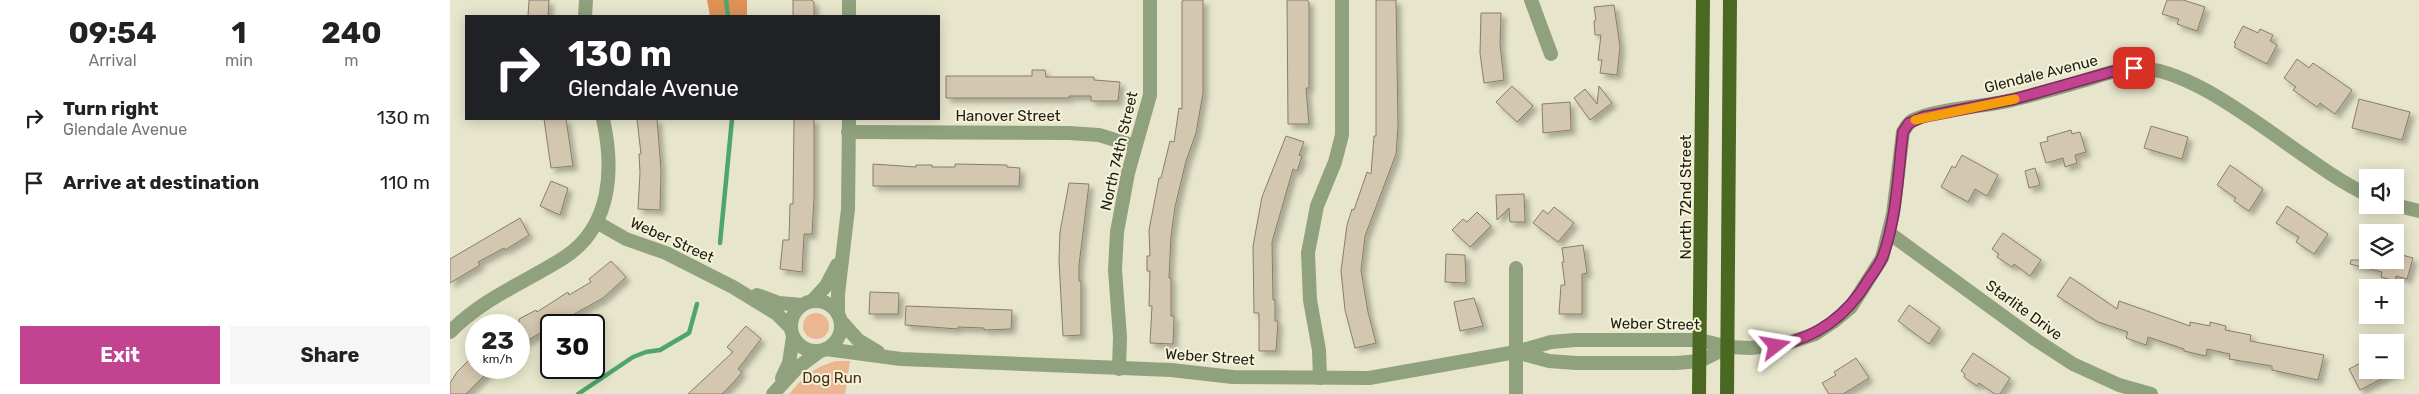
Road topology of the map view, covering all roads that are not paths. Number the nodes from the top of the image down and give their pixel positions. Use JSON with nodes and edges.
{"nodes":[{"id":1,"x":586,"y":0,"type":"edge"},
{"id":2,"x":849,"y":0,"type":"edge"},
{"id":3,"x":1150,"y":0,"type":"edge"},
{"id":4,"x":1342,"y":0,"type":"edge"},
{"id":5,"x":1531,"y":0,"type":"edge"},
{"id":6,"x":1703,"y":0,"type":"edge"},
{"id":7,"x":1730,"y":0,"type":"edge"},
{"id":8,"x":585,"y":15,"type":"edge"},
{"id":9,"x":849,"y":15,"type":"edge"},
{"id":10,"x":1551,"y":54,"type":"dead end"},
{"id":11,"x":603,"y":120,"type":"edge"},
{"id":12,"x":848,"y":126,"type":"edge"},
{"id":13,"x":1135,"y":146,"type":"junction"},
{"id":14,"x":2359,"y":190,"type":"edge"},
{"id":15,"x":2404,"y":207,"type":"edge"},
{"id":16,"x":2419,"y":210,"type":"edge"},
{"id":17,"x":598,"y":223,"type":"junction"},
{"id":18,"x":1889,"y":233,"type":"junction"},
{"id":19,"x":843,"y":253,"type":"junction"},
{"id":20,"x":1516,"y":268,"type":"dead end"},
{"id":21,"x":733,"y":287,"type":"junction"},
{"id":22,"x":807,"y":303,"type":"junction"},
{"id":23,"x":840,"y":317,"type":"junction"},
{"id":24,"x":450,"y":332,"type":"edge"},
{"id":25,"x":792,"y":333,"type":"junction"},
{"id":26,"x":1700,"y":340,"type":"junction"},
{"id":27,"x":1728,"y":347,"type":"junction"},
{"id":28,"x":823,"y":350,"type":"junction"},
{"id":29,"x":1516,"y":352,"type":"junction"},
{"id":30,"x":900,"y":359,"type":"junction"},
{"id":31,"x":1700,"y":361,"type":"junction"},
{"id":32,"x":1119,"y":368,"type":"junction"},
{"id":33,"x":1320,"y":378,"type":"junction"},
{"id":34,"x":775,"y":392,"type":"edge"},
{"id":35,"x":1516,"y":394,"type":"edge"},
{"id":36,"x":1699,"y":394,"type":"edge"},
{"id":37,"x":1727,"y":394,"type":"edge"},
{"id":38,"x":2151,"y":394,"type":"edge"}],
"edges":[{"from":1,"to":8,"type":"street"},
{"from":2,"to":9,"type":"street"},
{"from":3,"to":13,"type":"street","name":"North 74th Street"},
{"from":4,"to":33,"type":"street"},
{"from":5,"to":10,"type":"street"},
{"from":6,"to":26,"type":"main road","name":"North 72nd Street"},
{"from":7,"to":27,"type":"main road"},
{"from":11,"to":17,"type":"street"},
{"from":12,"to":13,"type":"street","name":"Hanover Street"},
{"from":12,"to":19,"type":"street"},
{"from":13,"to":32,"type":"street","name":"North 74th Street"},
{"from":14,"to":18,"type":"street","name":"Glendale Avenue"},
{"from":15,"to":16,"type":"street"},
{"from":17,"to":21,"type":"street","name":"Weber Street"},
{"from":17,"to":24,"type":"street"},
{"from":18,"to":27,"type":"street"},
{"from":18,"to":38,"type":"street","name":"Starlite Drive"},
{"from":19,"to":22,"type":"street"},
{"from":19,"to":23,"type":"street"},
{"from":20,"to":29,"type":"street"},
{"from":21,"to":22,"type":"street","name":"Weber Street"},
{"from":21,"to":25,"type":"street","name":"Weber Street"},
{"from":22,"to":23,"type":"street"},
{"from":22,"to":25,"type":"street"},
{"from":23,"to":28,"type":"street"},
{"from":23,"to":30,"type":"street","name":"Weber Street"},
{"from":25,"to":28,"type":"street"},
{"from":25,"to":34,"type":"street"},
{"from":26,"to":27,"type":"street","name":"Weber Street"},
{"from":26,"to":29,"type":"street","name":"Weber Street"},
{"from":26,"to":31,"type":"main road","name":"North 72nd Street"},
{"from":27,"to":31,"type":"street","name":"Weber Street"},
{"from":27,"to":37,"type":"main road"},
{"from":28,"to":30,"type":"street","name":"Weber Street"},
{"from":28,"to":34,"type":"street"},
{"from":29,"to":31,"type":"street","name":"Weber Street"},
{"from":29,"to":33,"type":"street","name":"Weber Street"},
{"from":29,"to":35,"type":"street"},
{"from":30,"to":32,"type":"street","name":"Weber Street"},
{"from":31,"to":36,"type":"main road","name":"North 72nd Street"},
{"from":32,"to":33,"type":"street","name":"Weber Street"}]}
